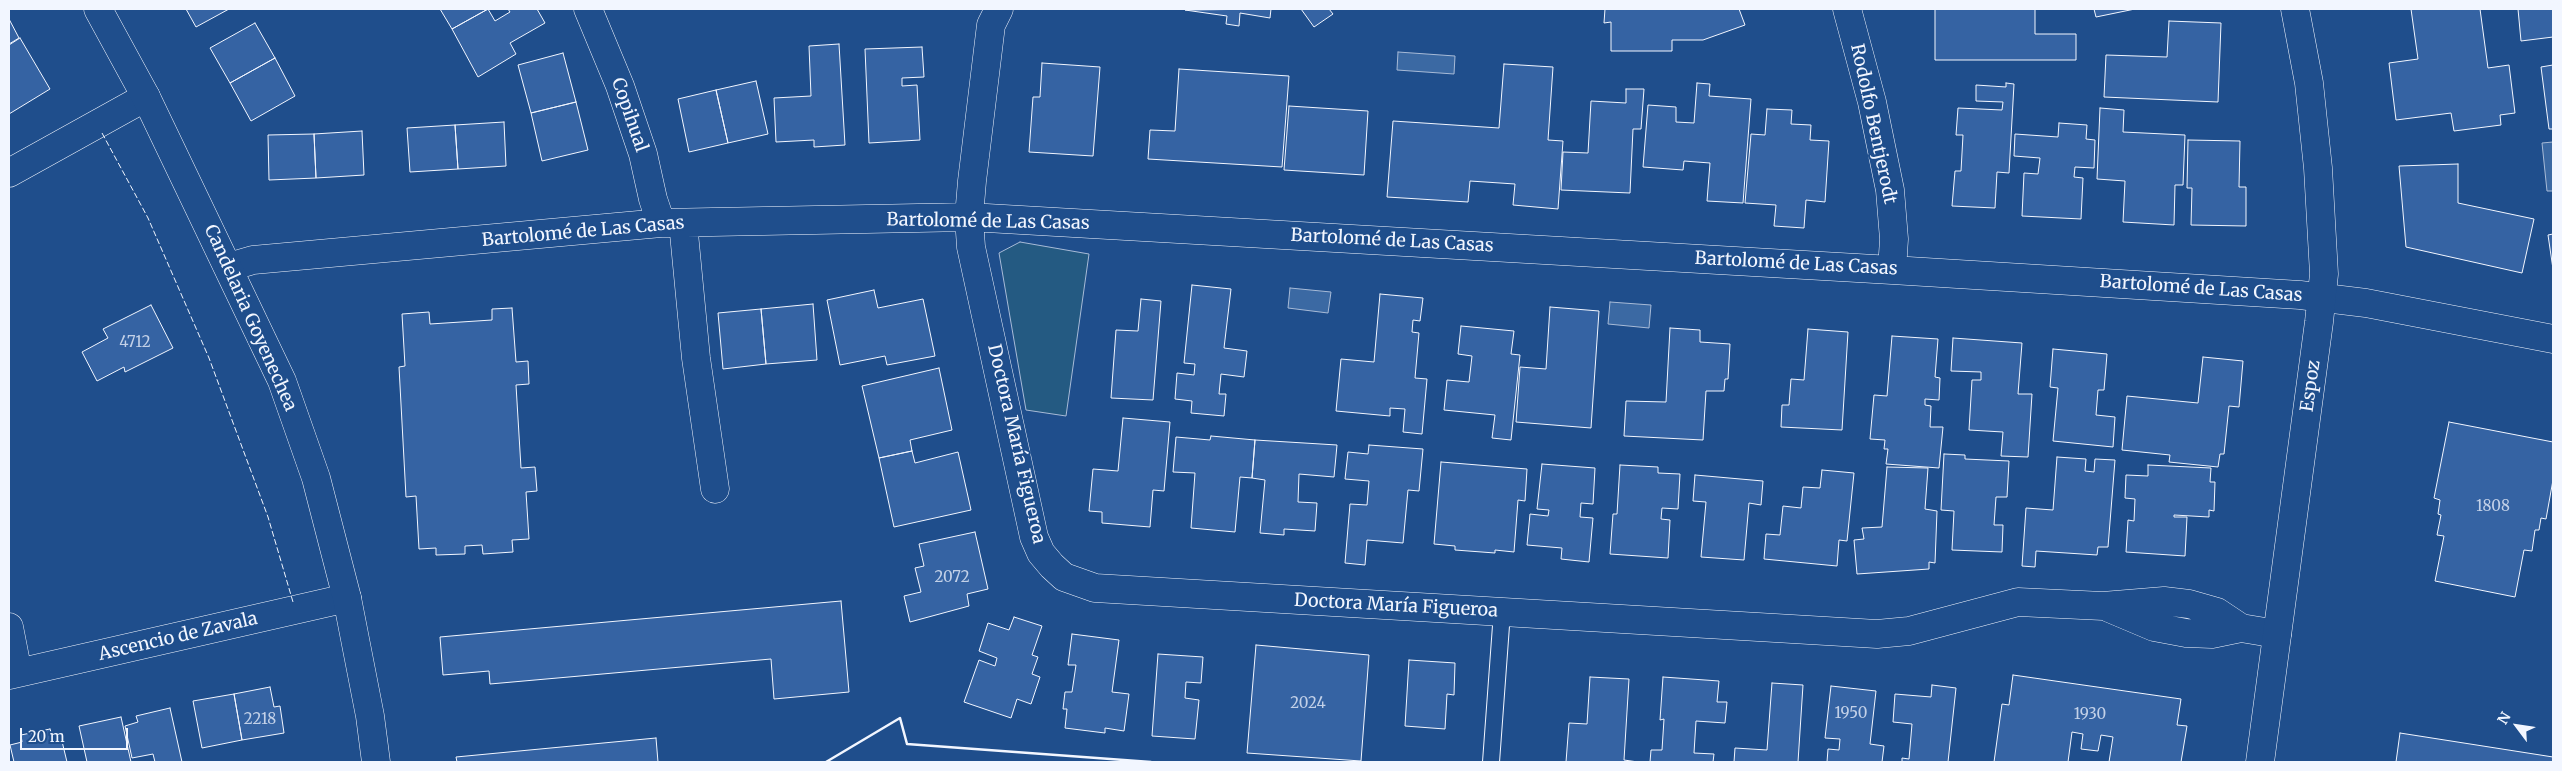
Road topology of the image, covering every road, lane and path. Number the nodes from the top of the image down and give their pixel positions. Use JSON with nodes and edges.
{"nodes":[{"id":1,"x":98,"y":9,"type":"edge"},
{"id":2,"x":588,"y":9,"type":"edge"},
{"id":3,"x":999,"y":9,"type":"edge"},
{"id":4,"x":1847,"y":9,"type":"edge"},
{"id":5,"x":2295,"y":9,"type":"edge"},
{"id":6,"x":146,"y":97,"type":"junction"},
{"id":7,"x":9,"y":173,"type":"edge"},
{"id":8,"x":969,"y":217,"type":"junction"},
{"id":9,"x":672,"y":223,"type":"junction"},
{"id":10,"x":229,"y":267,"type":"junction"},
{"id":11,"x":1892,"y":270,"type":"junction"},
{"id":12,"x":2322,"y":297,"type":"junction"},
{"id":13,"x":2553,"y":339,"type":"edge"},
{"id":14,"x":715,"y":489,"type":"dead end"},
{"id":15,"x":347,"y":598,"type":"junction"},
{"id":16,"x":1502,"y":612,"type":"junction"},
{"id":17,"x":9,"y":627,"type":"edge"},
{"id":18,"x":2276,"y":634,"type":"junction"},
{"id":19,"x":13,"y":674,"type":"edge"},
{"id":20,"x":376,"y":762,"type":"edge"},
{"id":21,"x":1491,"y":762,"type":"edge"},
{"id":22,"x":2260,"y":762,"type":"edge"}],
"edges":[{"from":1,"to":6,"type":"street","name":"Candelaria Goyenechea"},
{"from":2,"to":9,"type":"street","name":"Copihual"},
{"from":3,"to":8,"type":"street","name":"Doctora María Figueroa"},
{"from":4,"to":11,"type":"street","name":"Rodolfo Bentjerodt"},
{"from":5,"to":12,"type":"street","name":"Espoz"},
{"from":6,"to":7,"type":"street"},
{"from":6,"to":10,"type":"street","name":"Candelaria Goyenechea"},
{"from":8,"to":9,"type":"street","name":"Bartolomé de Las Casas"},
{"from":8,"to":11,"type":"street","name":"Bartolomé de Las Casas"},
{"from":8,"to":16,"type":"street","name":"Doctora María Figueroa"},
{"from":9,"to":10,"type":"street","name":"Bartolomé de Las Casas"},
{"from":9,"to":14,"type":"street","name":"Copihual"},
{"from":10,"to":15,"type":"street","name":"Candelaria Goyenechea"},
{"from":11,"to":12,"type":"street","name":"Bartolomé de Las Casas"},
{"from":12,"to":13,"type":"street","name":"Bartolomé de Las Casas"},
{"from":12,"to":18,"type":"street","name":"Espoz"},
{"from":15,"to":19,"type":"street","name":"Ascencio de Zavala"},
{"from":15,"to":20,"type":"street","name":"Candelaria Goyenechea"},
{"from":16,"to":18,"type":"street","name":"Doctora María Figueroa"},
{"from":16,"to":21,"type":"lane"},
{"from":17,"to":19,"type":"street"},
{"from":18,"to":22,"type":"street","name":"Espoz"}]}
